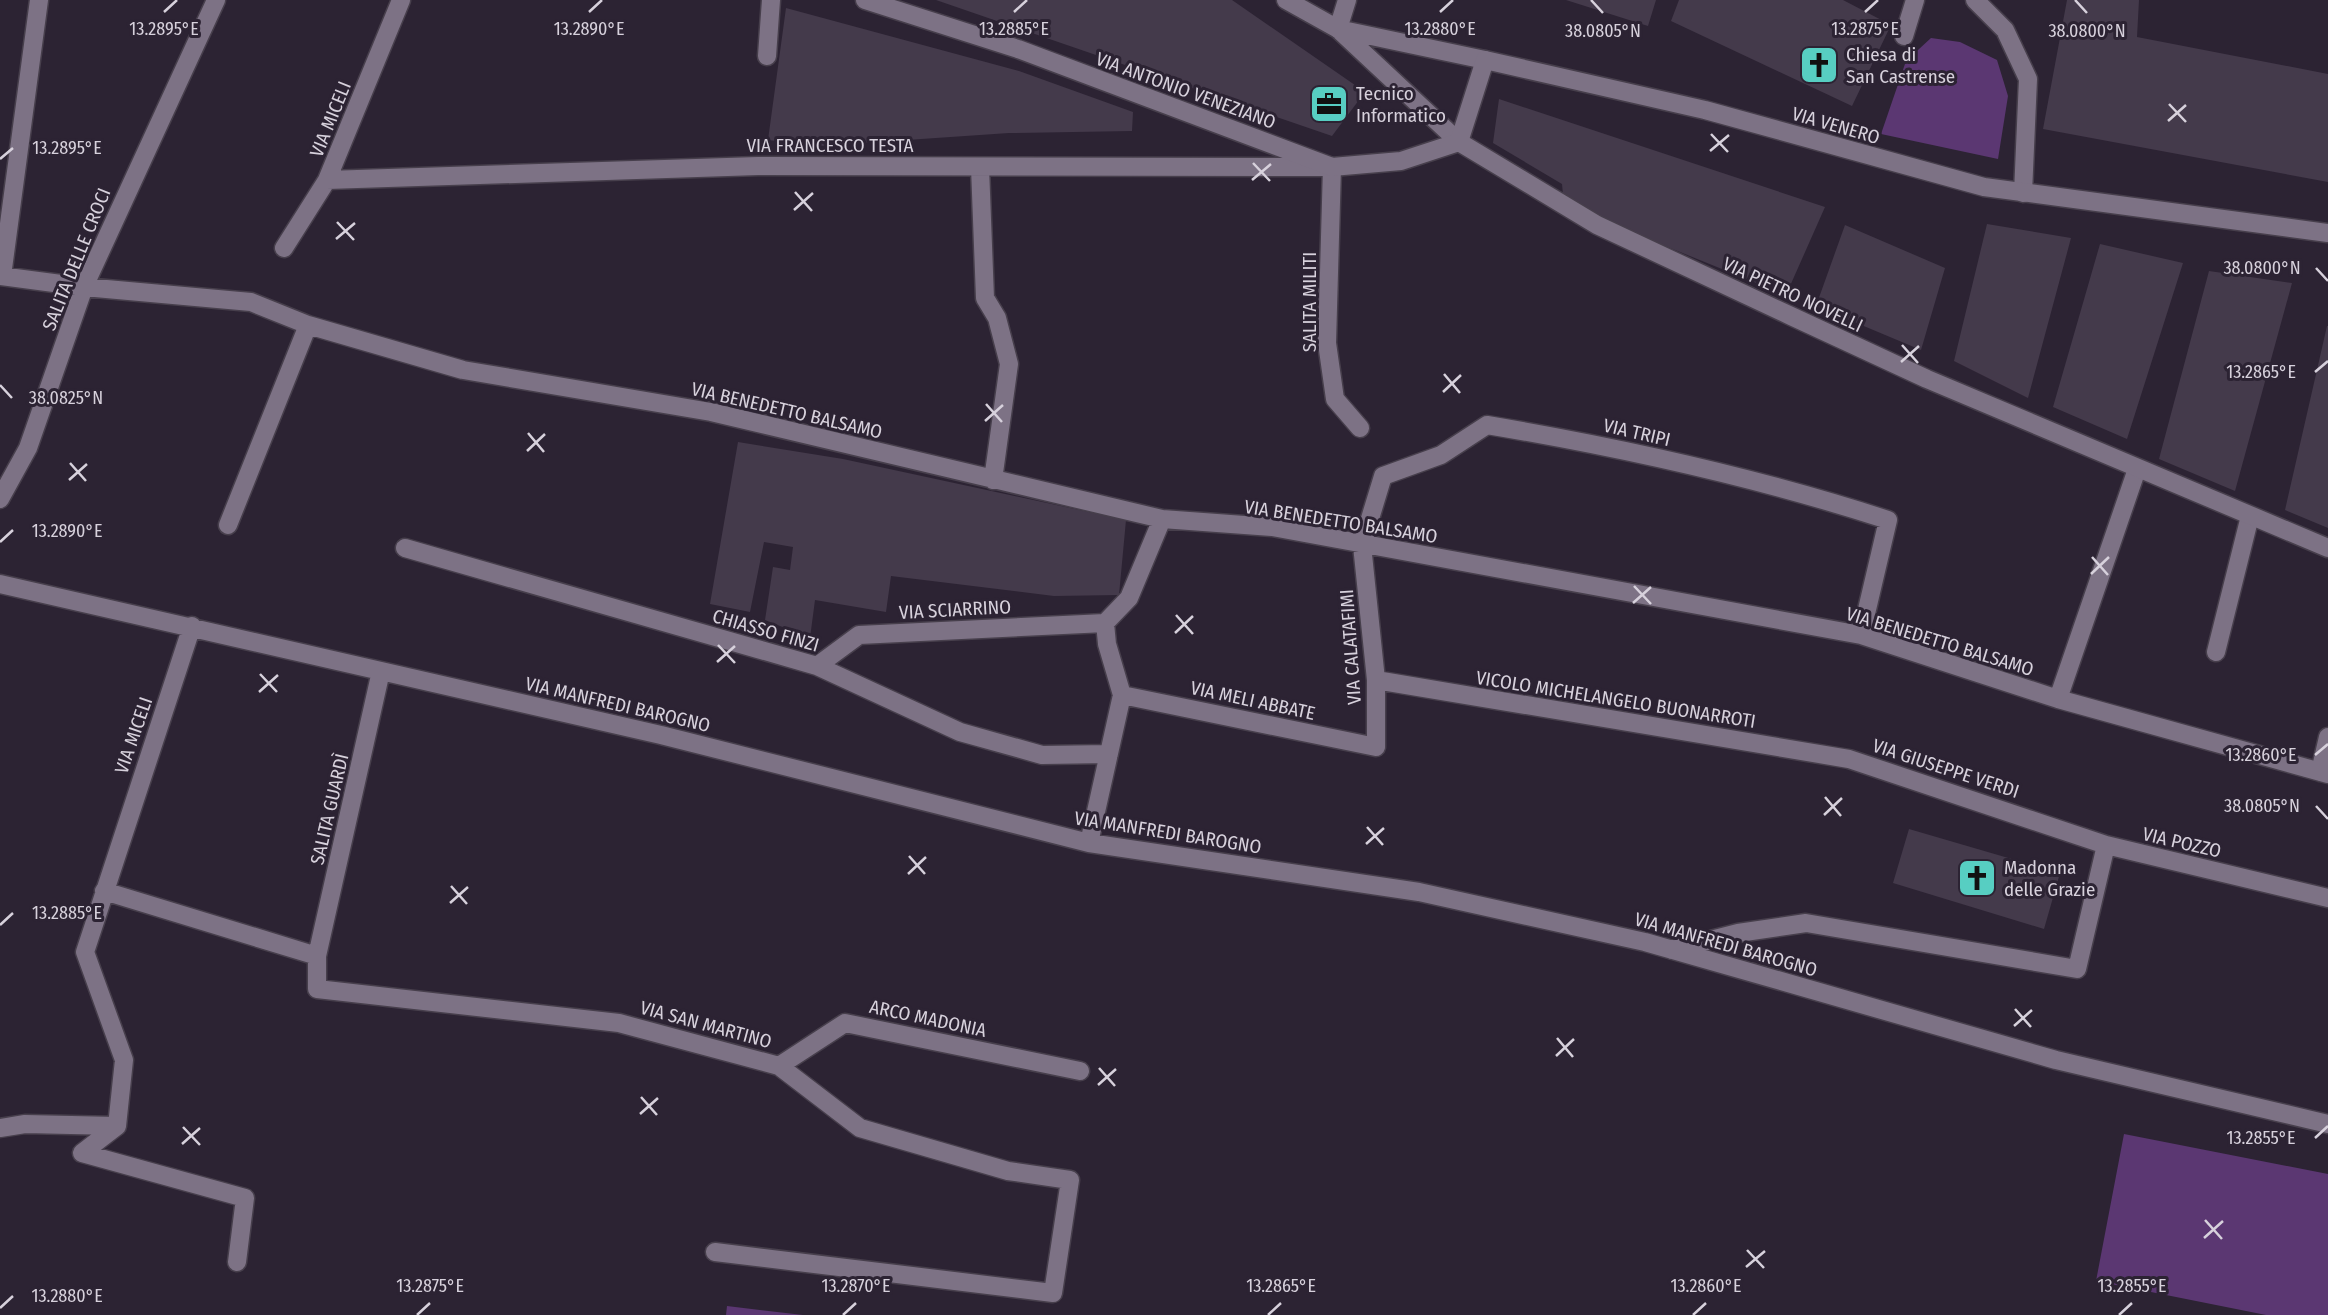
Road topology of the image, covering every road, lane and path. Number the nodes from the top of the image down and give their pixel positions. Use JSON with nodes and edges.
{"nodes":[{"id":1,"x":39,"y":0,"type":"edge"},
{"id":2,"x":216,"y":0,"type":"edge"},
{"id":3,"x":401,"y":0,"type":"edge"},
{"id":4,"x":771,"y":0,"type":"edge"},
{"id":5,"x":865,"y":0,"type":"edge"},
{"id":6,"x":1286,"y":0,"type":"edge"},
{"id":7,"x":1347,"y":0,"type":"edge"},
{"id":8,"x":1915,"y":0,"type":"edge"},
{"id":9,"x":1975,"y":0,"type":"edge"},
{"id":10,"x":1338,"y":29,"type":"junction"},
{"id":11,"x":1904,"y":36,"type":"dead end"},
{"id":12,"x":767,"y":56,"type":"dead end"},
{"id":13,"x":1485,"y":60,"type":"junction"},
{"id":14,"x":1459,"y":142,"type":"junction"},
{"id":15,"x":980,"y":167,"type":"junction"},
{"id":16,"x":1332,"y":167,"type":"junction"},
{"id":17,"x":327,"y":180,"type":"junction"},
{"id":18,"x":2023,"y":192,"type":"junction"},
{"id":19,"x":2328,"y":233,"type":"edge"},
{"id":20,"x":284,"y":248,"type":"dead end"},
{"id":21,"x":1,"y":276,"type":"edge"},
{"id":22,"x":84,"y":287,"type":"junction"},
{"id":23,"x":308,"y":325,"type":"junction"},
{"id":24,"x":1360,"y":428,"type":"dead end"},
{"id":25,"x":2137,"y":469,"type":"junction"},
{"id":26,"x":993,"y":480,"type":"junction"},
{"id":27,"x":0,"y":499,"type":"edge"},
{"id":28,"x":2250,"y":516,"type":"junction"},
{"id":29,"x":1162,"y":519,"type":"junction"},
{"id":30,"x":228,"y":525,"type":"dead end"},
{"id":31,"x":1362,"y":545,"type":"junction"},
{"id":32,"x":405,"y":548,"type":"dead end"},
{"id":33,"x":2328,"y":548,"type":"edge"},
{"id":34,"x":0,"y":584,"type":"edge"},
{"id":35,"x":1105,"y":623,"type":"junction"},
{"id":36,"x":192,"y":626,"type":"junction"},
{"id":37,"x":1861,"y":635,"type":"junction"},
{"id":38,"x":2216,"y":652,"type":"dead end"},
{"id":39,"x":817,"y":666,"type":"junction"},
{"id":40,"x":382,"y":671,"type":"junction"},
{"id":41,"x":1376,"y":680,"type":"junction"},
{"id":42,"x":1122,"y":695,"type":"junction"},
{"id":43,"x":2058,"y":699,"type":"junction"},
{"id":44,"x":2328,"y":737,"type":"edge"},
{"id":45,"x":1376,"y":747,"type":"joint"},
{"id":46,"x":1109,"y":754,"type":"junction"},
{"id":47,"x":1849,"y":759,"type":"joint"},
{"id":48,"x":2324,"y":773,"type":"edge"},
{"id":49,"x":2029,"y":817,"type":"joint"},
{"id":50,"x":1089,"y":843,"type":"junction"},
{"id":51,"x":2106,"y":845,"type":"junction"},
{"id":52,"x":104,"y":891,"type":"junction"},
{"id":53,"x":2328,"y":898,"type":"edge"},
{"id":54,"x":1671,"y":950,"type":"junction"},
{"id":55,"x":317,"y":956,"type":"junction"},
{"id":56,"x":779,"y":1066,"type":"junction"},
{"id":57,"x":1080,"y":1071,"type":"dead end"},
{"id":58,"x":2328,"y":1124,"type":"edge"},
{"id":59,"x":117,"y":1126,"type":"junction"},
{"id":60,"x":0,"y":1128,"type":"edge"},
{"id":61,"x":715,"y":1252,"type":"dead end"},
{"id":62,"x":237,"y":1262,"type":"dead end"}],
"edges":[{"from":1,"to":21,"type":"street"},
{"from":2,"to":22,"type":"street","name":"SALITA DELLE CROCI"},
{"from":3,"to":17,"type":"street","name":"VIA MICELI"},
{"from":4,"to":12,"type":"street"},
{"from":5,"to":16,"type":"street","name":"VIA ANTONIO VENEZIANO"},
{"from":6,"to":10,"type":"street","name":"VIA PIETRO NOVELLI"},
{"from":7,"to":10,"type":"street"},
{"from":8,"to":11,"type":"street"},
{"from":9,"to":18,"type":"street"},
{"from":10,"to":13,"type":"street","name":"VIA VENERO"},
{"from":10,"to":14,"type":"street","name":"VIA PIETRO NOVELLI"},
{"from":13,"to":14,"type":"street"},
{"from":13,"to":18,"type":"street","name":"VIA VENERO"},
{"from":14,"to":16,"type":"street","name":"VIA FRANCESCO TESTA"},
{"from":14,"to":25,"type":"street","name":"VIA PIETRO NOVELLI"},
{"from":15,"to":16,"type":"street","name":"VIA FRANCESCO TESTA"},
{"from":15,"to":17,"type":"street","name":"VIA FRANCESCO TESTA"},
{"from":15,"to":26,"type":"street"},
{"from":16,"to":24,"type":"street","name":"SALITA MILITI"},
{"from":17,"to":20,"type":"street","name":"VIA MICELI"},
{"from":18,"to":19,"type":"street","name":"VIA VENERO"},
{"from":21,"to":22,"type":"street"},
{"from":22,"to":23,"type":"street"},
{"from":22,"to":27,"type":"street","name":"SALITA DELLE CROCI"},
{"from":23,"to":26,"type":"street","name":"VIA BENEDETTO BALSAMO"},
{"from":23,"to":30,"type":"street"},
{"from":25,"to":28,"type":"street","name":"VIA PIETRO NOVELLI"},
{"from":25,"to":43,"type":"street"},
{"from":26,"to":29,"type":"street","name":"VIA BENEDETTO BALSAMO"},
{"from":28,"to":33,"type":"street","name":"VIA PIETRO NOVELLI"},
{"from":28,"to":38,"type":"street"},
{"from":29,"to":31,"type":"street","name":"VIA BENEDETTO BALSAMO"},
{"from":29,"to":35,"type":"street"},
{"from":31,"to":37,"type":"street","name":"VIA BENEDETTO BALSAMO"},
{"from":31,"to":37,"type":"street","name":"VIA TRIPI"},
{"from":31,"to":41,"type":"street","name":"VIA CALATAFIMI"},
{"from":32,"to":39,"type":"street","name":"CHIASSO FINZI"},
{"from":34,"to":36,"type":"street","name":"VIA MANFREDI BAROGNO"},
{"from":35,"to":39,"type":"street","name":"VIA SCIARRINO"},
{"from":35,"to":42,"type":"street"},
{"from":36,"to":40,"type":"street","name":"VIA MANFREDI BAROGNO"},
{"from":36,"to":52,"type":"street","name":"VIA MICELI"},
{"from":37,"to":43,"type":"street","name":"VIA BENEDETTO BALSAMO"},
{"from":39,"to":46,"type":"street","name":"CHIASSO FINZI"},
{"from":40,"to":50,"type":"street","name":"VIA MANFREDI BAROGNO"},
{"from":40,"to":55,"type":"street","name":"SALITA GUARDÌ"},
{"from":41,"to":45,"type":"street","name":"VIA CALATAFIMI"},
{"from":41,"to":47,"type":"street","name":"VICOLO MICHELANGELO BUONARROTI"},
{"from":42,"to":45,"type":"street","name":"VIA MELI ABBATE"},
{"from":42,"to":46,"type":"street"},
{"from":43,"to":48,"type":"street","name":"VIA BENEDETTO BALSAMO"},
{"from":44,"to":48,"type":"street"},
{"from":46,"to":50,"type":"street"},
{"from":47,"to":49,"type":"street","name":"VIA GIUSEPPE VERDI"},
{"from":49,"to":51,"type":"street","name":"VIA POZZO"},
{"from":50,"to":54,"type":"street","name":"VIA MANFREDI BAROGNO"},
{"from":51,"to":53,"type":"street","name":"VIA POZZO"},
{"from":51,"to":54,"type":"street"},
{"from":52,"to":55,"type":"street"},
{"from":52,"to":59,"type":"street","name":"VIA MICELI"},
{"from":54,"to":58,"type":"street","name":"VIA MANFREDI BAROGNO"},
{"from":55,"to":56,"type":"street","name":"VIA SAN MARTINO"},
{"from":56,"to":57,"type":"street","name":"ARCO MADONIA"},
{"from":56,"to":61,"type":"street","name":"VIA SAN MARTINO"},
{"from":59,"to":60,"type":"street"},
{"from":59,"to":62,"type":"street"}]}
